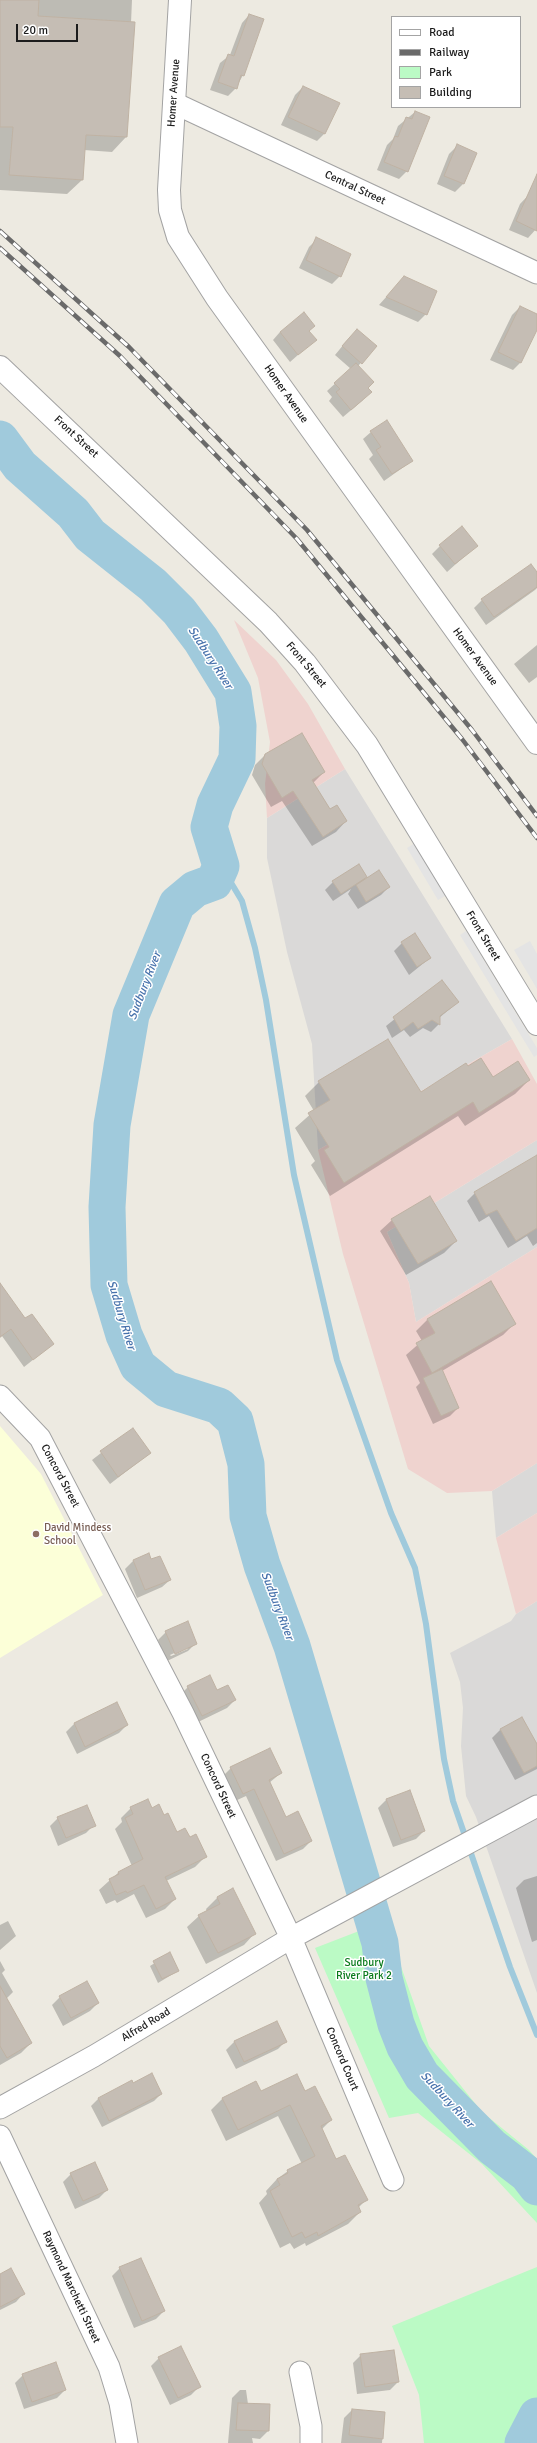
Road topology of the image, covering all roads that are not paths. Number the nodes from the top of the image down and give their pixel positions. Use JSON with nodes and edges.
{"nodes":[{"id":1,"x":180,"y":0,"type":"edge"},
{"id":2,"x":174,"y":103,"type":"junction"},
{"id":3,"x":537,"y":273,"type":"edge"},
{"id":4,"x":0,"y":367,"type":"edge"},
{"id":5,"x":537,"y":743,"type":"edge"},
{"id":6,"x":537,"y":1024,"type":"edge"},
{"id":7,"x":0,"y":1396,"type":"edge"},
{"id":8,"x":537,"y":1806,"type":"edge"},
{"id":9,"x":291,"y":1938,"type":"junction"},
{"id":10,"x":0,"y":2108,"type":"edge"},
{"id":11,"x":0,"y":2136,"type":"edge"},
{"id":12,"x":393,"y":2180,"type":"dead end"},
{"id":13,"x":300,"y":2372,"type":"dead end"},
{"id":14,"x":127,"y":2443,"type":"edge"},
{"id":15,"x":311,"y":2443,"type":"edge"}],
"edges":[{"from":1,"to":2,"type":"street","name":"Homer Avenue"},
{"from":2,"to":3,"type":"street","name":"Central Street"},
{"from":2,"to":5,"type":"street","name":"Homer Avenue"},
{"from":4,"to":6,"type":"street","name":"Front Street"},
{"from":7,"to":9,"type":"street","name":"Concord Street"},
{"from":8,"to":9,"type":"street"},
{"from":9,"to":10,"type":"street","name":"Alfred Road"},
{"from":9,"to":12,"type":"street","name":"Concord Court"},
{"from":11,"to":14,"type":"street","name":"Raymond Marchetti Street"},
{"from":13,"to":15,"type":"street"}]}
